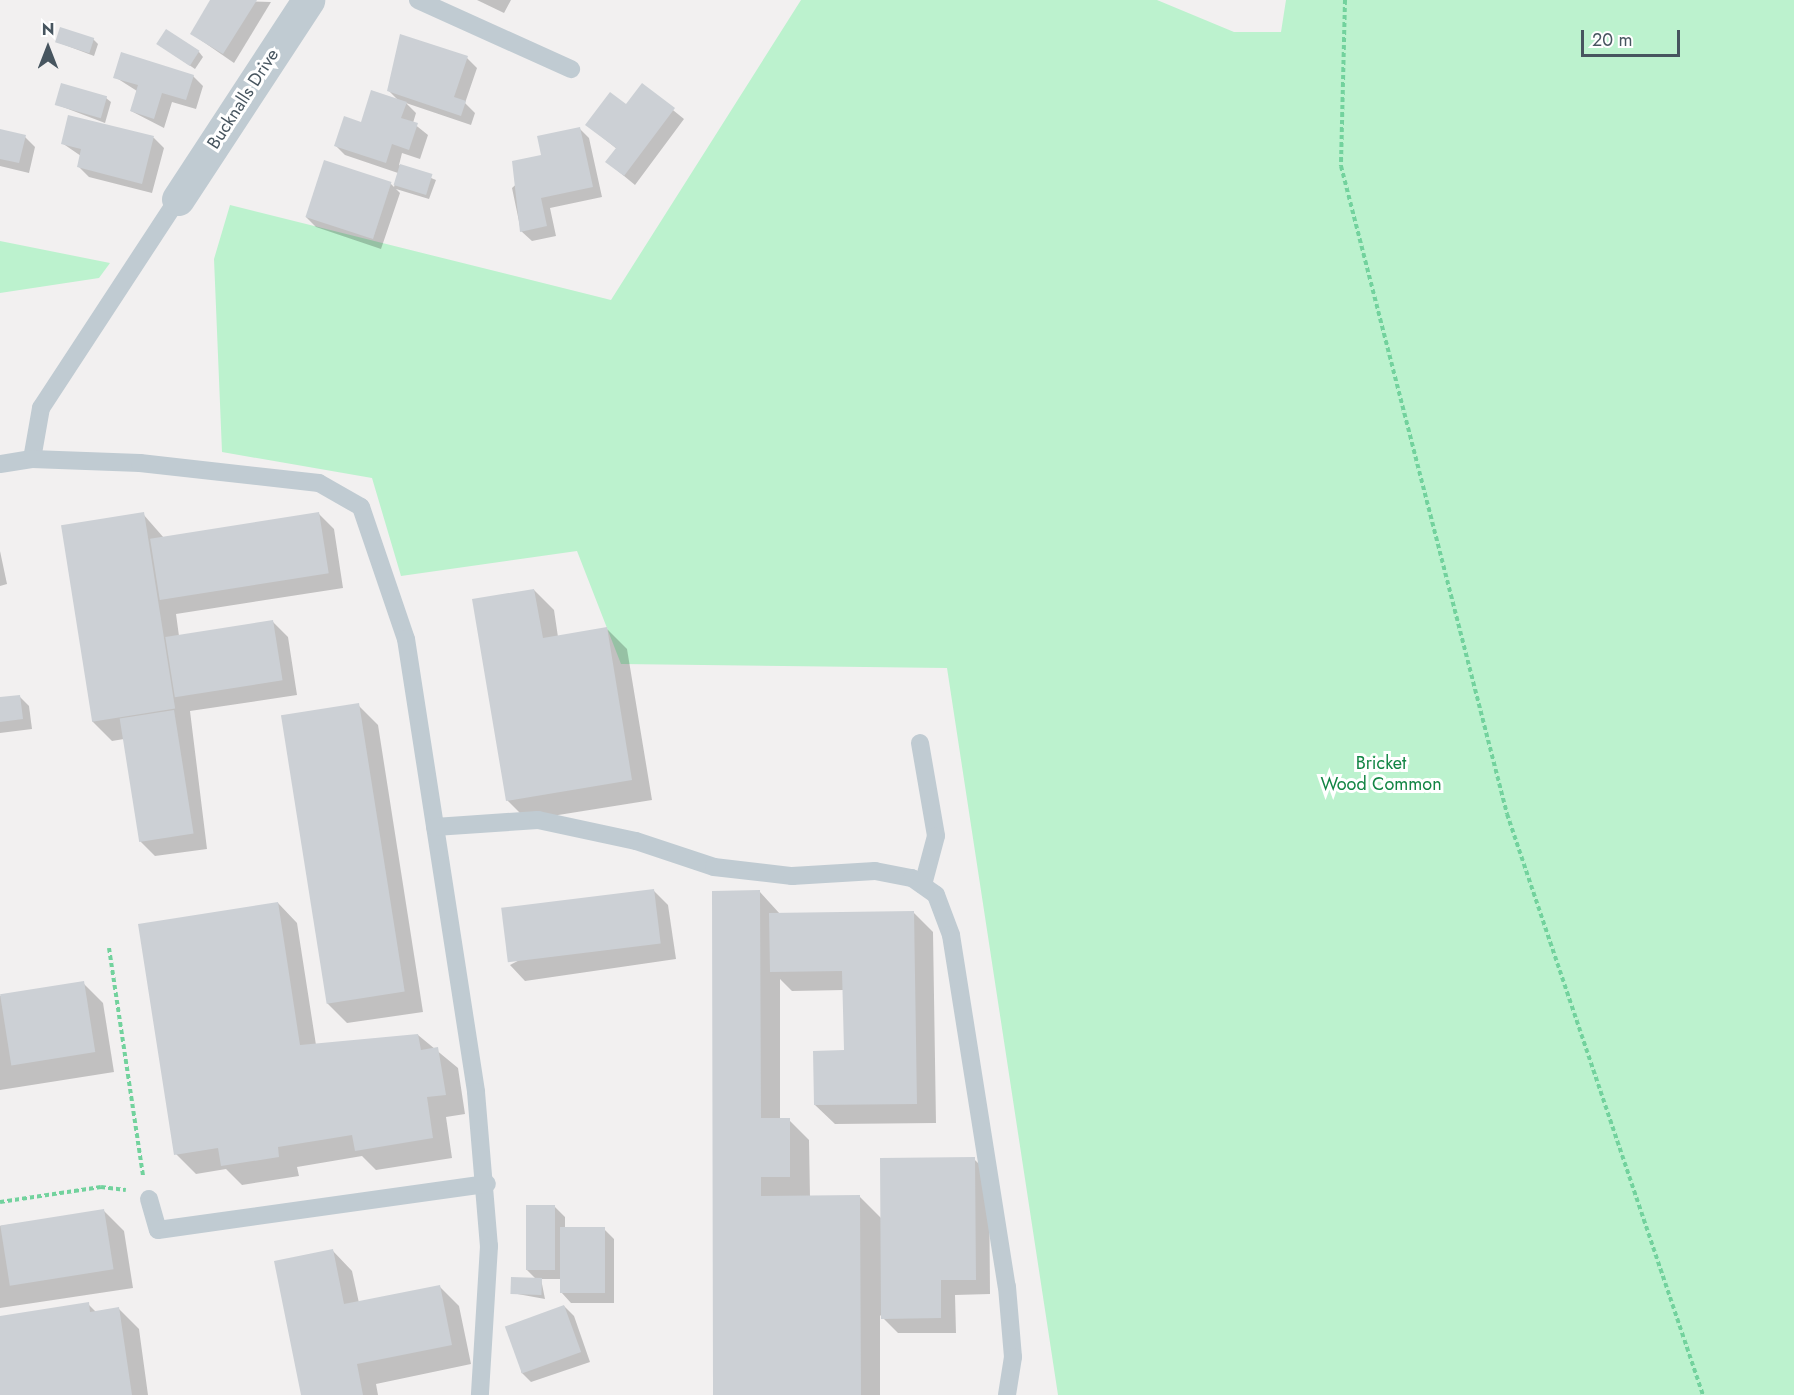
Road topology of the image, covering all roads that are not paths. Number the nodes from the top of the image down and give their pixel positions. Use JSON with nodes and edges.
{"nodes":[{"id":1,"x":308,"y":0,"type":"edge"},
{"id":2,"x":418,"y":0,"type":"edge"},
{"id":3,"x":571,"y":69,"type":"dead end"},
{"id":4,"x":178,"y":199,"type":"joint"},
{"id":5,"x":32,"y":459,"type":"junction"},
{"id":6,"x":0,"y":464,"type":"edge"},
{"id":7,"x":920,"y":742,"type":"dead end"},
{"id":8,"x":435,"y":827,"type":"junction"},
{"id":9,"x":923,"y":885,"type":"junction"},
{"id":10,"x":487,"y":1184,"type":"junction"},
{"id":11,"x":149,"y":1199,"type":"road end"},
{"id":12,"x":480,"y":1395,"type":"edge"},
{"id":13,"x":1007,"y":1395,"type":"edge"}],
"edges":[{"from":1,"to":4,"type":"street","name":"Bucknalls Drive"},
{"from":2,"to":3,"type":"lane"},
{"from":4,"to":5,"type":"lane"},
{"from":5,"to":6,"type":"lane"},
{"from":5,"to":8,"type":"lane"},
{"from":7,"to":9,"type":"lane"},
{"from":8,"to":9,"type":"lane"},
{"from":8,"to":10,"type":"lane"},
{"from":9,"to":13,"type":"lane"},
{"from":10,"to":11,"type":"lane"},
{"from":10,"to":12,"type":"lane"}]}
